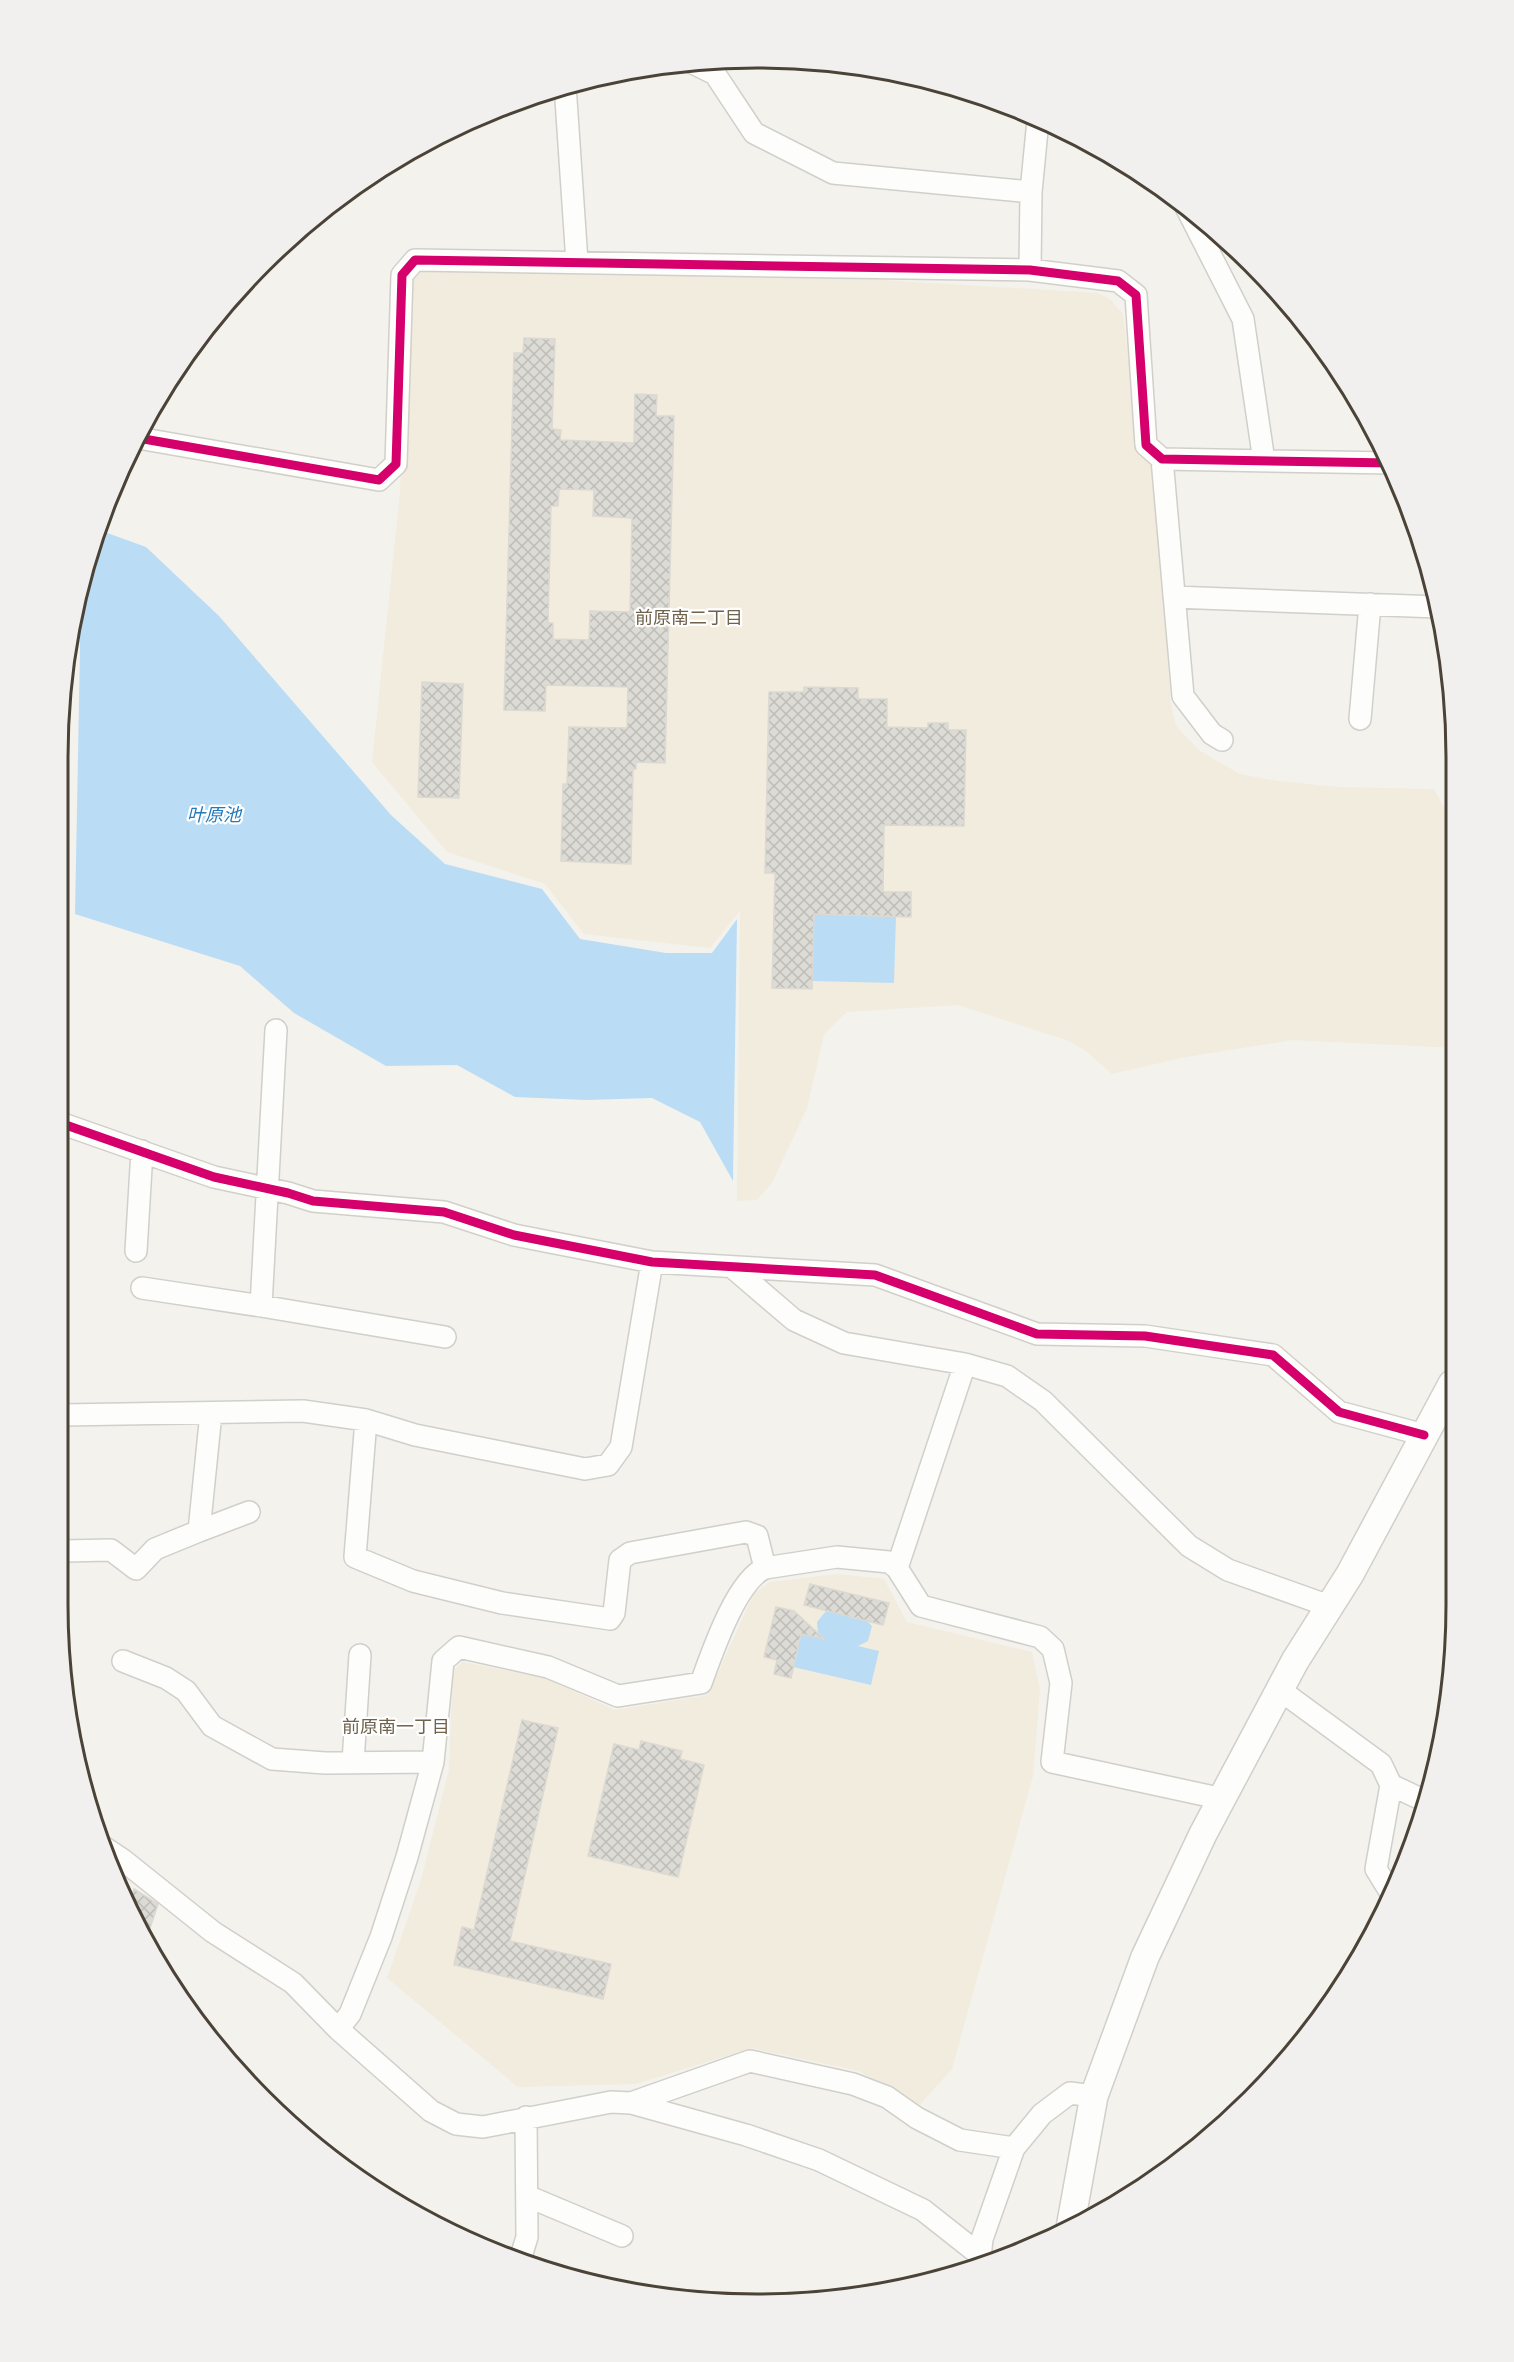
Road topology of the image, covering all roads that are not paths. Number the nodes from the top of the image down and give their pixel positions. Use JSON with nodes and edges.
{"nodes":[{"id":1,"x":705,"y":70,"type":"edge"},
{"id":2,"x":566,"y":95,"type":"edge"},
{"id":3,"x":1037,"y":128,"type":"edge"},
{"id":4,"x":1031,"y":192,"type":"junction"},
{"id":5,"x":1195,"y":225,"type":"edge"},
{"id":6,"x":577,"y":262,"type":"junction"},
{"id":7,"x":1030,"y":270,"type":"junction"},
{"id":8,"x":146,"y":439,"type":"edge"},
{"id":9,"x":1162,"y":459,"type":"junction"},
{"id":10,"x":1264,"y":461,"type":"junction"},
{"id":11,"x":1380,"y":463,"type":"edge"},
{"id":12,"x":1174,"y":597,"type":"junction"},
{"id":13,"x":1370,"y":604,"type":"junction"},
{"id":14,"x":1429,"y":607,"type":"edge"},
{"id":15,"x":1360,"y":719,"type":"dead end"},
{"id":16,"x":1222,"y":740,"type":"dead end"},
{"id":17,"x":276,"y":1030,"type":"dead end"},
{"id":18,"x":68,"y":1126,"type":"edge"},
{"id":19,"x":142,"y":1151,"type":"junction"},
{"id":20,"x":267,"y":1188,"type":"junction"},
{"id":21,"x":136,"y":1251,"type":"dead end"},
{"id":22,"x":652,"y":1262,"type":"junction"},
{"id":23,"x":732,"y":1267,"type":"junction"},
{"id":24,"x":142,"y":1288,"type":"dead end"},
{"id":25,"x":261,"y":1305,"type":"junction"},
{"id":26,"x":445,"y":1337,"type":"dead end"},
{"id":27,"x":964,"y":1364,"type":"junction"},
{"id":28,"x":1446,"y":1400,"type":"edge"},
{"id":29,"x":211,"y":1413,"type":"junction"},
{"id":30,"x":68,"y":1415,"type":"edge"},
{"id":31,"x":366,"y":1420,"type":"junction"},
{"id":32,"x":1437,"y":1424,"type":"edge"},
{"id":33,"x":249,"y":1512,"type":"dead end"},
{"id":34,"x":199,"y":1531,"type":"junction"},
{"id":35,"x":68,"y":1551,"type":"edge"},
{"id":36,"x":765,"y":1568,"type":"junction"},
{"id":37,"x":897,"y":1568,"type":"junction"},
{"id":38,"x":1329,"y":1606,"type":"junction"},
{"id":39,"x":360,"y":1655,"type":"dead end"},
{"id":40,"x":123,"y":1661,"type":"dead end"},
{"id":41,"x":1280,"y":1690,"type":"junction"},
{"id":42,"x":353,"y":1762,"type":"junction"},
{"id":43,"x":433,"y":1762,"type":"junction"},
{"id":44,"x":1390,"y":1785,"type":"junction"},
{"id":45,"x":1419,"y":1798,"type":"edge"},
{"id":46,"x":1223,"y":1799,"type":"junction"},
{"id":47,"x":121,"y":1870,"type":"edge"},
{"id":48,"x":1386,"y":1886,"type":"edge"},
{"id":49,"x":338,"y":2029,"type":"junction"},
{"id":50,"x":1094,"y":2096,"type":"junction"},
{"id":51,"x":631,"y":2103,"type":"junction"},
{"id":52,"x":526,"y":2117,"type":"junction"},
{"id":53,"x":1014,"y":2148,"type":"junction"},
{"id":54,"x":527,"y":2196,"type":"junction"},
{"id":55,"x":1072,"y":2218,"type":"edge"},
{"id":56,"x":622,"y":2236,"type":"dead end"},
{"id":57,"x":522,"y":2253,"type":"edge"},
{"id":58,"x":980,"y":2257,"type":"edge"},
{"id":59,"x":977,"y":2259,"type":"edge"}],
"edges":[{"from":1,"to":4,"type":"street"},
{"from":2,"to":6,"type":"street"},
{"from":3,"to":4,"type":"street"},
{"from":4,"to":7,"type":"street"},
{"from":5,"to":10,"type":"street"},
{"from":6,"to":7,"type":"street"},
{"from":6,"to":8,"type":"street"},
{"from":7,"to":9,"type":"street"},
{"from":9,"to":10,"type":"street"},
{"from":9,"to":12,"type":"street"},
{"from":10,"to":11,"type":"street"},
{"from":12,"to":13,"type":"street"},
{"from":12,"to":16,"type":"street"},
{"from":13,"to":14,"type":"street"},
{"from":13,"to":15,"type":"street"},
{"from":17,"to":20,"type":"street"},
{"from":18,"to":19,"type":"street"},
{"from":19,"to":20,"type":"street"},
{"from":19,"to":21,"type":"street"},
{"from":20,"to":22,"type":"street"},
{"from":20,"to":25,"type":"street"},
{"from":22,"to":23,"type":"street"},
{"from":22,"to":31,"type":"street"},
{"from":23,"to":27,"type":"street"},
{"from":23,"to":32,"type":"street"},
{"from":24,"to":25,"type":"street"},
{"from":25,"to":26,"type":"street"},
{"from":27,"to":37,"type":"street"},
{"from":27,"to":38,"type":"street"},
{"from":28,"to":32,"type":"street"},
{"from":29,"to":30,"type":"street"},
{"from":29,"to":31,"type":"street"},
{"from":29,"to":34,"type":"street"},
{"from":31,"to":36,"type":"street"},
{"from":32,"to":38,"type":"street"},
{"from":33,"to":34,"type":"street"},
{"from":34,"to":35,"type":"street"},
{"from":36,"to":37,"type":"street"},
{"from":36,"to":43,"type":"street"},
{"from":37,"to":46,"type":"street"},
{"from":38,"to":41,"type":"street"},
{"from":39,"to":42,"type":"street"},
{"from":40,"to":42,"type":"street"},
{"from":41,"to":44,"type":"street"},
{"from":41,"to":46,"type":"street"},
{"from":42,"to":43,"type":"street"},
{"from":43,"to":49,"type":"street"},
{"from":44,"to":45,"type":"street"},
{"from":44,"to":48,"type":"street"},
{"from":46,"to":50,"type":"street"},
{"from":47,"to":49,"type":"street"},
{"from":49,"to":52,"type":"street"},
{"from":50,"to":53,"type":"street"},
{"from":50,"to":55,"type":"street"},
{"from":51,"to":52,"type":"street"},
{"from":51,"to":53,"type":"street"},
{"from":51,"to":59,"type":"street"},
{"from":52,"to":54,"type":"street"},
{"from":53,"to":58,"type":"street"},
{"from":54,"to":56,"type":"street"},
{"from":54,"to":57,"type":"street"}]}
